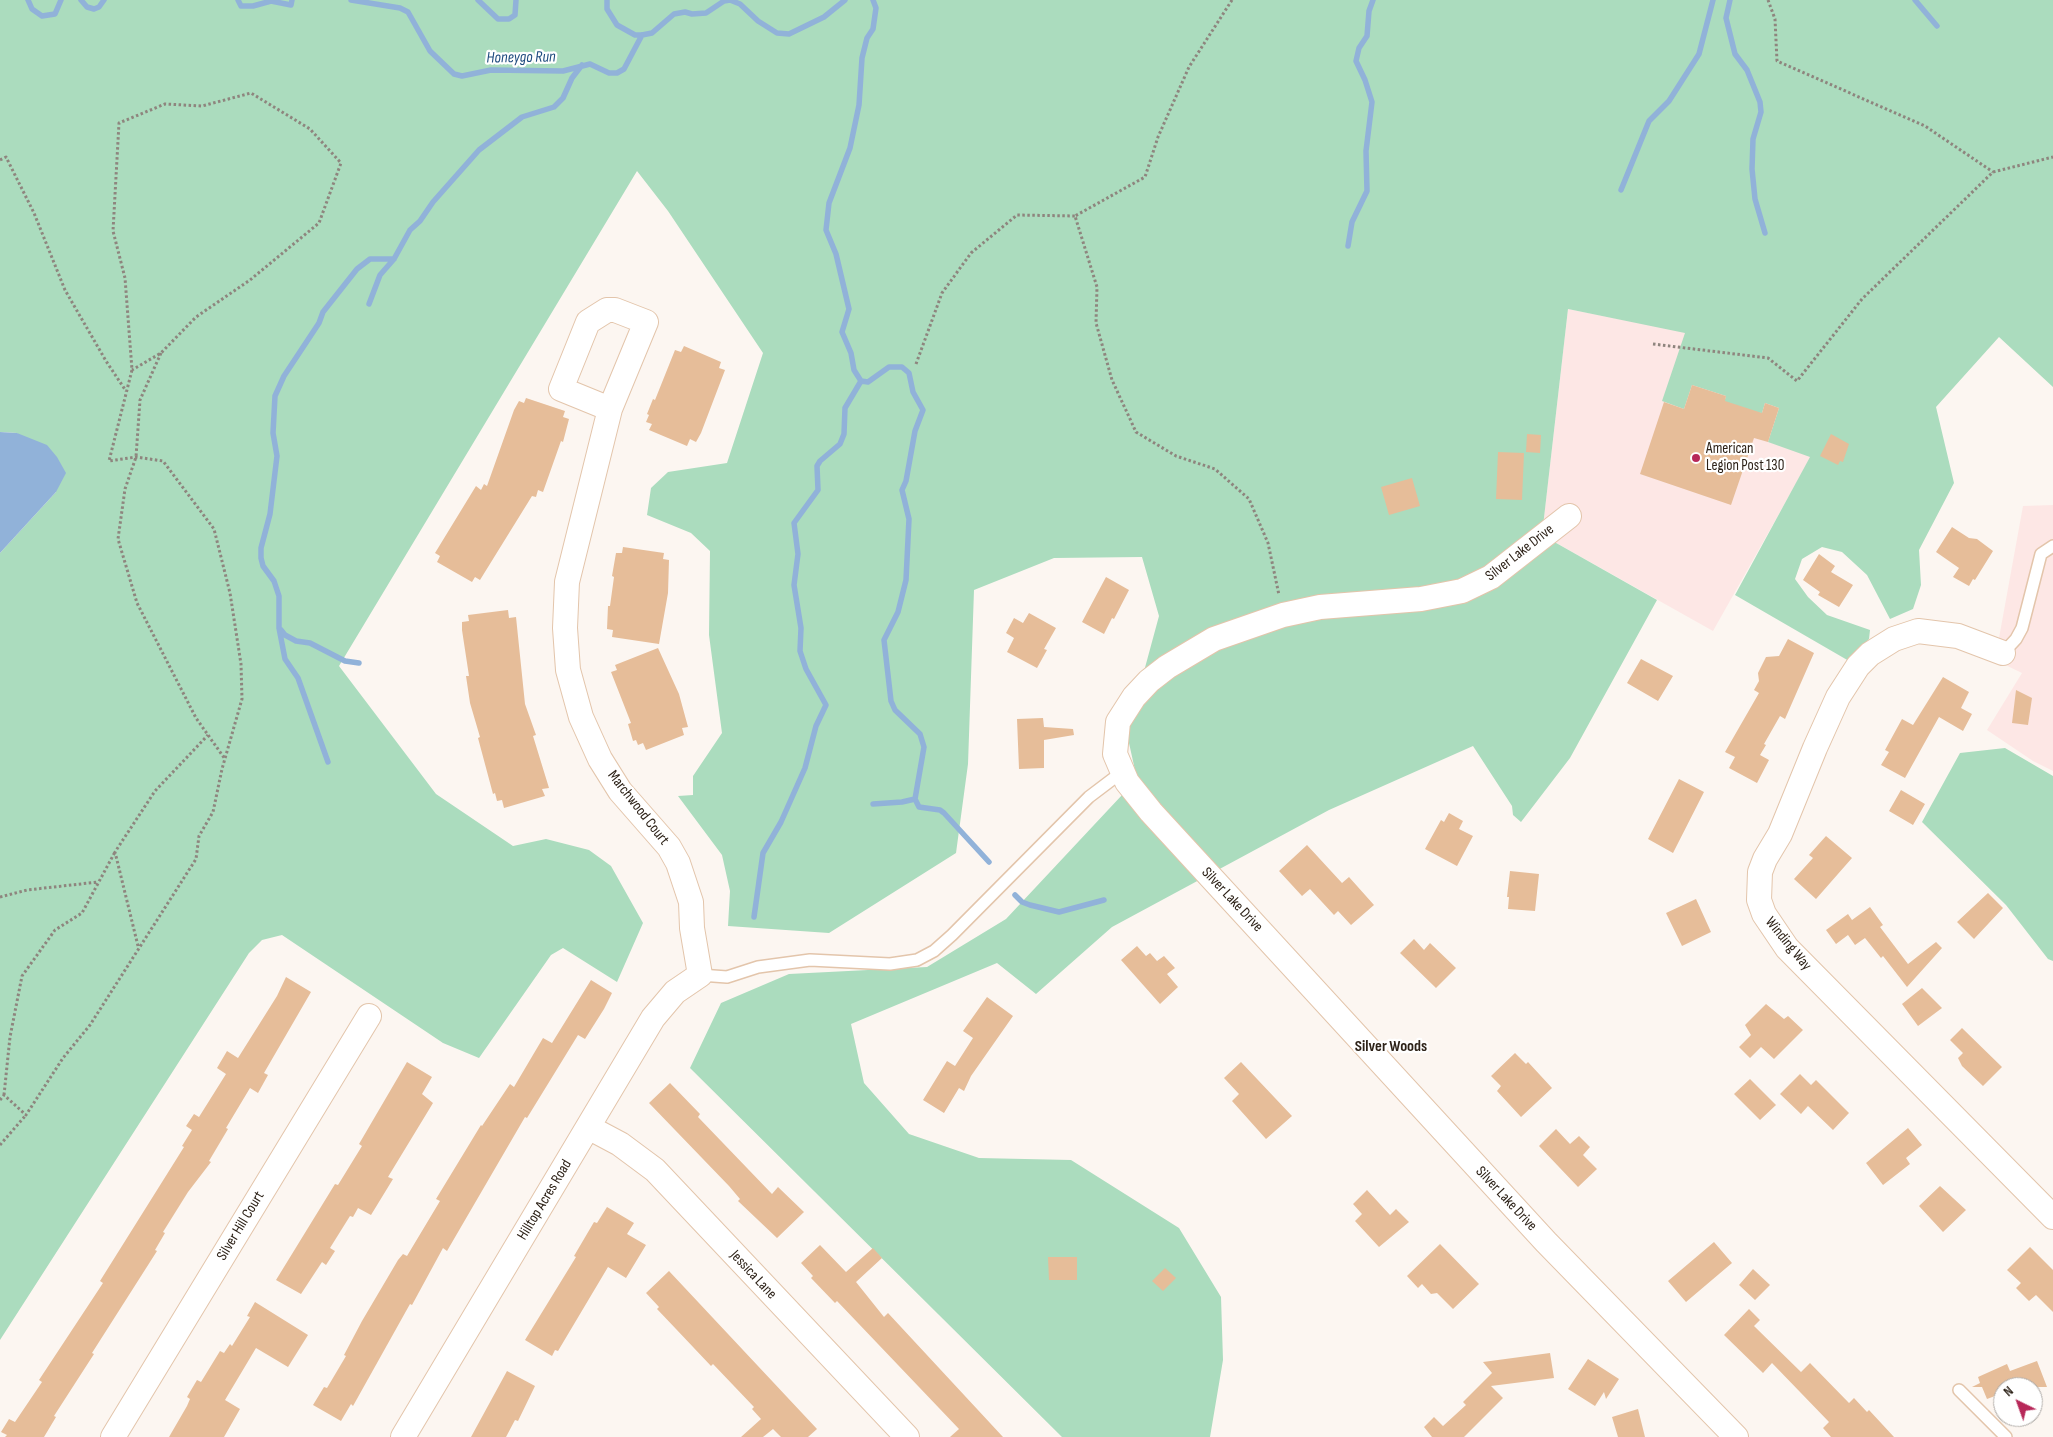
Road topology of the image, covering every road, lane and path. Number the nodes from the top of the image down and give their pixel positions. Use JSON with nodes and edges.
{"nodes":[{"id":1,"x":1232,"y":0,"type":"edge"},
{"id":2,"x":1768,"y":0,"type":"edge"},
{"id":3,"x":2053,"y":158,"type":"edge"},
{"id":4,"x":0,"y":160,"type":"edge"},
{"id":5,"x":1993,"y":172,"type":"junction"},
{"id":6,"x":1076,"y":216,"type":"junction"},
{"id":7,"x":1653,"y":344,"type":"dead end"},
{"id":8,"x":161,"y":353,"type":"junction"},
{"id":9,"x":916,"y":364,"type":"dead end"},
{"id":10,"x":132,"y":370,"type":"junction"},
{"id":11,"x":127,"y":392,"type":"junction"},
{"id":12,"x":610,"y":409,"type":"dead end"},
{"id":13,"x":136,"y":457,"type":"junction"},
{"id":14,"x":1568,"y":516,"type":"dead end"},
{"id":15,"x":2053,"y":546,"type":"edge"},
{"id":16,"x":1283,"y":615,"type":"junction"},
{"id":17,"x":2003,"y":654,"type":"joint"},
{"id":18,"x":208,"y":735,"type":"junction"},
{"id":19,"x":225,"y":759,"type":"junction"},
{"id":20,"x":1122,"y":772,"type":"junction"},
{"id":21,"x":115,"y":852,"type":"junction"},
{"id":22,"x":99,"y":882,"type":"junction"},
{"id":23,"x":0,"y":897,"type":"edge"},
{"id":24,"x":139,"y":947,"type":"junction"},
{"id":25,"x":700,"y":975,"type":"junction"},
{"id":26,"x":369,"y":1016,"type":"dead end"},
{"id":27,"x":4,"y":1095,"type":"junction"},
{"id":28,"x":0,"y":1100,"type":"edge"},
{"id":29,"x":26,"y":1115,"type":"junction"},
{"id":30,"x":588,"y":1127,"type":"junction"},
{"id":31,"x":0,"y":1145,"type":"edge"},
{"id":32,"x":2053,"y":1216,"type":"edge"},
{"id":33,"x":1959,"y":1390,"type":"dead end"},
{"id":34,"x":114,"y":1437,"type":"edge"},
{"id":35,"x":403,"y":1437,"type":"edge"},
{"id":36,"x":907,"y":1437,"type":"edge"},
{"id":37,"x":1736,"y":1437,"type":"edge"},
{"id":38,"x":2006,"y":1437,"type":"edge"}],
"edges":[{"from":1,"to":6,"type":"path"},
{"from":2,"to":5,"type":"path"},
{"from":3,"to":5,"type":"path"},
{"from":4,"to":11,"type":"path"},
{"from":5,"to":7,"type":"path"},
{"from":6,"to":9,"type":"path"},
{"from":6,"to":16,"type":"path"},
{"from":8,"to":10,"type":"path"},
{"from":8,"to":10,"type":"path"},
{"from":8,"to":13,"type":"path"},
{"from":10,"to":11,"type":"path"},
{"from":11,"to":13,"type":"path"},
{"from":12,"to":25,"type":"street","name":"Marchwood Court"},
{"from":13,"to":18,"type":"path"},
{"from":13,"to":19,"type":"path"},
{"from":14,"to":16,"type":"street","name":"Silver Lake Drive"},
{"from":15,"to":17,"type":"lane"},
{"from":16,"to":20,"type":"street","name":"Silver Lake Drive"},
{"from":17,"to":32,"type":"street","name":"Winding Way"},
{"from":18,"to":19,"type":"path"},
{"from":18,"to":21,"type":"path"},
{"from":19,"to":24,"type":"path"},
{"from":20,"to":25,"type":"lane"},
{"from":20,"to":37,"type":"street","name":"Silver Lake Drive"},
{"from":21,"to":22,"type":"path"},
{"from":21,"to":24,"type":"path"},
{"from":22,"to":23,"type":"path"},
{"from":22,"to":27,"type":"path"},
{"from":24,"to":29,"type":"path"},
{"from":25,"to":30,"type":"street","name":"Hilltop Acres Road"},
{"from":26,"to":34,"type":"street","name":"Silver Hill Court"},
{"from":27,"to":28,"type":"path"},
{"from":27,"to":29,"type":"path"},
{"from":29,"to":31,"type":"path"},
{"from":30,"to":35,"type":"street","name":"Hilltop Acres Road"},
{"from":30,"to":36,"type":"street","name":"Jessica Lane"},
{"from":33,"to":38,"type":"lane"}]}
